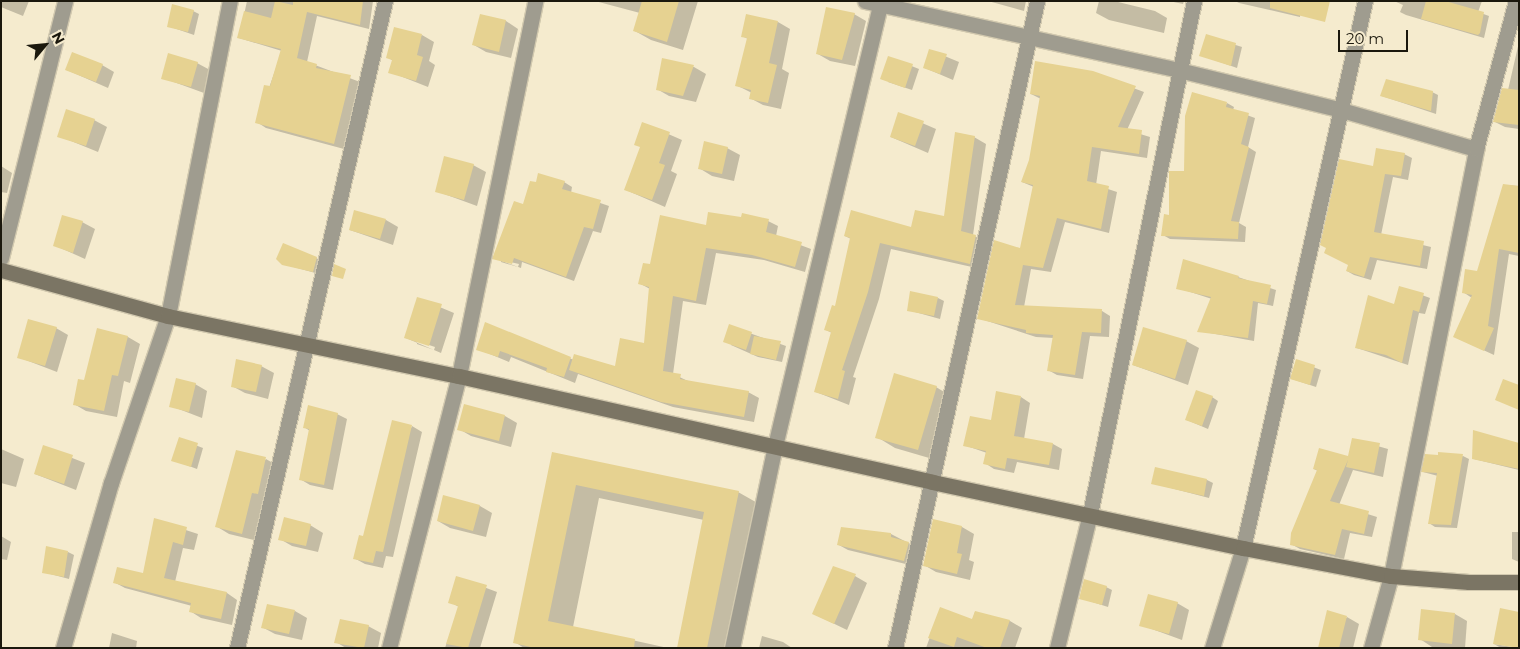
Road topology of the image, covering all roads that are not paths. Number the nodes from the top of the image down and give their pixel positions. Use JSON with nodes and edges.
{"nodes":[{"id":1,"x":65,"y":1,"type":"edge"},
{"id":2,"x":230,"y":1,"type":"edge"},
{"id":3,"x":385,"y":1,"type":"edge"},
{"id":4,"x":535,"y":1,"type":"edge"},
{"id":5,"x":865,"y":1,"type":"edge"},
{"id":6,"x":1037,"y":1,"type":"edge"},
{"id":7,"x":1194,"y":1,"type":"edge"},
{"id":8,"x":1365,"y":1,"type":"edge"},
{"id":9,"x":1516,"y":1,"type":"edge"},
{"id":10,"x":880,"y":4,"type":"edge"},
{"id":11,"x":1028,"y":39,"type":"junction"},
{"id":12,"x":1179,"y":70,"type":"junction"},
{"id":13,"x":1338,"y":109,"type":"junction"},
{"id":14,"x":1476,"y":149,"type":"junction"},
{"id":15,"x":1,"y":258,"type":"edge"},
{"id":16,"x":1,"y":270,"type":"edge"},
{"id":17,"x":168,"y":316,"type":"junction"},
{"id":18,"x":308,"y":344,"type":"junction"},
{"id":19,"x":459,"y":376,"type":"junction"},
{"id":20,"x":775,"y":446,"type":"junction"},
{"id":21,"x":932,"y":482,"type":"junction"},
{"id":22,"x":1090,"y":514,"type":"junction"},
{"id":23,"x":1242,"y":548,"type":"junction"},
{"id":24,"x":1391,"y":576,"type":"junction"},
{"id":25,"x":1519,"y":582,"type":"edge"},
{"id":26,"x":63,"y":648,"type":"edge"},
{"id":27,"x":237,"y":648,"type":"edge"},
{"id":28,"x":389,"y":648,"type":"edge"},
{"id":29,"x":732,"y":648,"type":"edge"},
{"id":30,"x":895,"y":648,"type":"edge"},
{"id":31,"x":1057,"y":648,"type":"edge"},
{"id":32,"x":1212,"y":648,"type":"edge"},
{"id":33,"x":1371,"y":648,"type":"edge"}],
"edges":[{"from":1,"to":15,"type":"street"},
{"from":2,"to":17,"type":"street"},
{"from":3,"to":18,"type":"street"},
{"from":4,"to":19,"type":"street"},
{"from":5,"to":10,"type":"street"},
{"from":6,"to":11,"type":"street"},
{"from":7,"to":12,"type":"street"},
{"from":8,"to":13,"type":"street"},
{"from":9,"to":14,"type":"street"},
{"from":10,"to":11,"type":"street"},
{"from":10,"to":20,"type":"street"},
{"from":11,"to":12,"type":"street"},
{"from":11,"to":21,"type":"street"},
{"from":12,"to":13,"type":"street"},
{"from":12,"to":22,"type":"street"},
{"from":13,"to":14,"type":"street"},
{"from":13,"to":23,"type":"street"},
{"from":14,"to":24,"type":"street"},
{"from":16,"to":17,"type":"street"},
{"from":17,"to":18,"type":"street"},
{"from":17,"to":26,"type":"street"},
{"from":18,"to":19,"type":"street"},
{"from":18,"to":27,"type":"street"},
{"from":19,"to":20,"type":"street"},
{"from":19,"to":28,"type":"street"},
{"from":20,"to":21,"type":"street"},
{"from":20,"to":29,"type":"street"},
{"from":21,"to":22,"type":"street"},
{"from":21,"to":30,"type":"street"},
{"from":22,"to":23,"type":"street"},
{"from":22,"to":31,"type":"street"},
{"from":23,"to":24,"type":"street"},
{"from":23,"to":32,"type":"street"},
{"from":24,"to":25,"type":"street"},
{"from":24,"to":33,"type":"street"}]}
